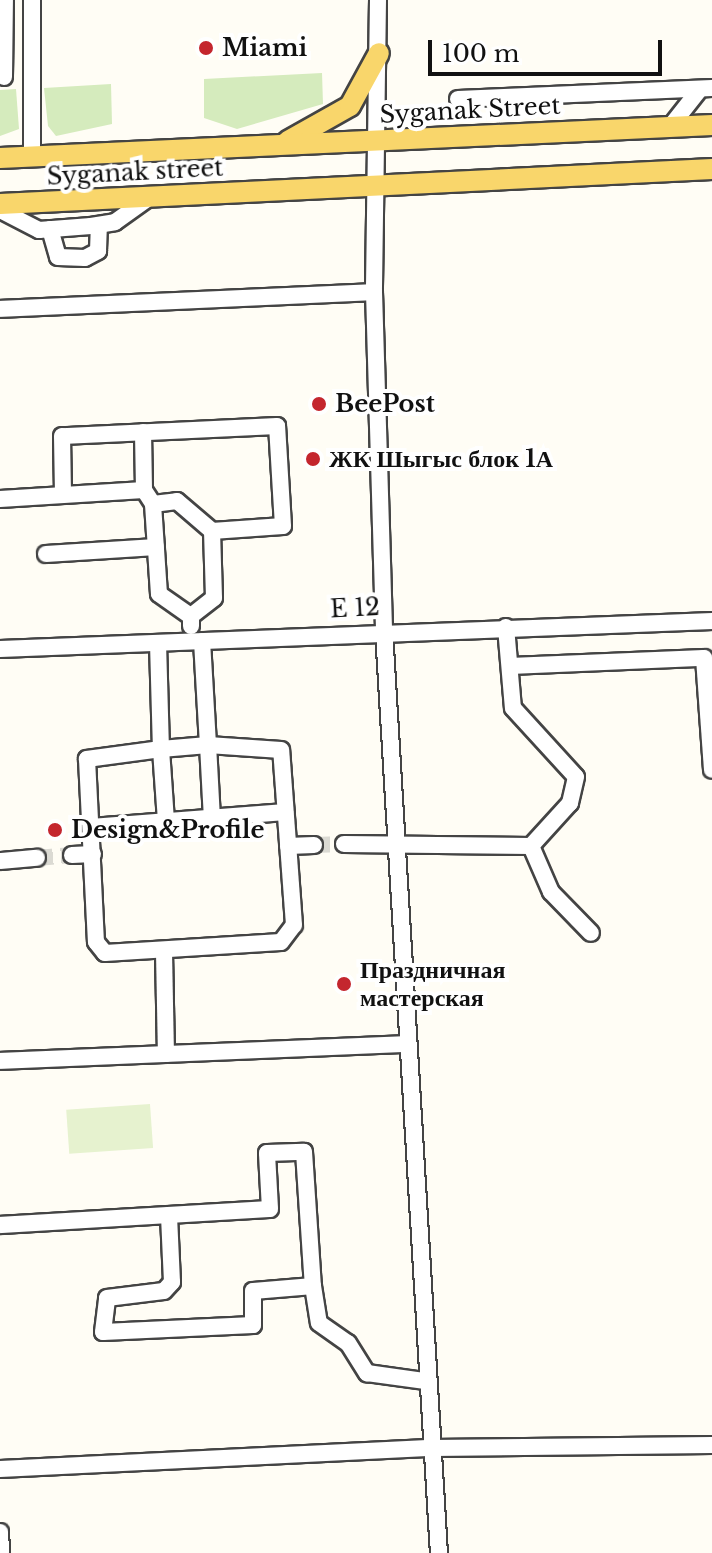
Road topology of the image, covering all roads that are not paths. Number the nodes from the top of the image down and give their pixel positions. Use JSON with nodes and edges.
{"nodes":[{"id":1,"x":5,"y":0,"type":"edge"},
{"id":2,"x":32,"y":0,"type":"edge"},
{"id":3,"x":378,"y":0,"type":"edge"},
{"id":4,"x":379,"y":53,"type":"junction"},
{"id":5,"x":32,"y":75,"type":"junction"},
{"id":6,"x":2,"y":77,"type":"edge"},
{"id":7,"x":706,"y":88,"type":"edge"},
{"id":8,"x":458,"y":99,"type":"dead end"},
{"id":9,"x":712,"y":125,"type":"edge"},
{"id":10,"x":670,"y":127,"type":"junction"},
{"id":11,"x":376,"y":141,"type":"junction"},
{"id":12,"x":276,"y":147,"type":"junction"},
{"id":13,"x":32,"y":156,"type":"junction"},
{"id":14,"x":0,"y":158,"type":"edge"},
{"id":15,"x":712,"y":169,"type":"edge"},
{"id":16,"x":374,"y":190,"type":"junction"},
{"id":17,"x":150,"y":197,"type":"junction"},
{"id":18,"x":0,"y":207,"type":"edge"},
{"id":19,"x":99,"y":225,"type":"junction"},
{"id":20,"x":50,"y":229,"type":"junction"},
{"id":21,"x":374,"y":292,"type":"junction"},
{"id":22,"x":0,"y":309,"type":"edge"},
{"id":23,"x":143,"y":432,"type":"junction"},
{"id":24,"x":63,"y":494,"type":"junction"},
{"id":25,"x":149,"y":497,"type":"junction"},
{"id":26,"x":0,"y":499,"type":"edge"},
{"id":27,"x":212,"y":531,"type":"junction"},
{"id":28,"x":156,"y":547,"type":"junction"},
{"id":29,"x":46,"y":554,"type":"dead end"},
{"id":30,"x":191,"y":616,"type":"junction"},
{"id":31,"x":712,"y":621,"type":"edge"},
{"id":32,"x":506,"y":627,"type":"junction"},
{"id":33,"x":384,"y":631,"type":"junction"},
{"id":34,"x":197,"y":641,"type":"junction"},
{"id":35,"x":158,"y":643,"type":"junction"},
{"id":36,"x":0,"y":649,"type":"edge"},
{"id":37,"x":510,"y":666,"type":"junction"},
{"id":38,"x":208,"y":745,"type":"junction"},
{"id":39,"x":161,"y":749,"type":"junction"},
{"id":40,"x":712,"y":770,"type":"edge"},
{"id":41,"x":285,"y":812,"type":"junction"},
{"id":42,"x":212,"y":818,"type":"junction"},
{"id":43,"x":166,"y":821,"type":"junction"},
{"id":44,"x":91,"y":827,"type":"junction"},
{"id":45,"x":396,"y":843,"type":"junction"},
{"id":46,"x":344,"y":844,"type":"tunnel mouth"},
{"id":47,"x":314,"y":845,"type":"tunnel mouth"},
{"id":48,"x":288,"y":846,"type":"junction"},
{"id":49,"x":531,"y":846,"type":"junction"},
{"id":50,"x":93,"y":854,"type":"junction"},
{"id":51,"x":72,"y":855,"type":"tunnel mouth"},
{"id":52,"x":37,"y":858,"type":"tunnel mouth"},
{"id":53,"x":0,"y":861,"type":"edge"},
{"id":54,"x":591,"y":933,"type":"dead end"},
{"id":55,"x":164,"y":952,"type":"junction"},
{"id":56,"x":407,"y":1044,"type":"junction"},
{"id":57,"x":166,"y":1054,"type":"junction"},
{"id":58,"x":0,"y":1061,"type":"edge"},
{"id":59,"x":169,"y":1215,"type":"junction"},
{"id":60,"x":0,"y":1225,"type":"edge"},
{"id":61,"x":313,"y":1286,"type":"junction"},
{"id":62,"x":425,"y":1381,"type":"junction"},
{"id":63,"x":712,"y":1445,"type":"edge"},
{"id":64,"x":432,"y":1448,"type":"junction"},
{"id":65,"x":0,"y":1469,"type":"edge"},
{"id":66,"x":0,"y":1532,"type":"edge"},
{"id":67,"x":1,"y":1553,"type":"edge"},
{"id":68,"x":439,"y":1553,"type":"edge"}],
"edges":[{"from":1,"to":6,"type":"street"},
{"from":2,"to":5,"type":"street"},
{"from":3,"to":4,"type":"street"},
{"from":4,"to":11,"type":"street"},
{"from":4,"to":12,"type":"main road"},
{"from":5,"to":6,"type":"street"},
{"from":5,"to":13,"type":"street"},
{"from":7,"to":8,"type":"street"},
{"from":7,"to":10,"type":"street"},
{"from":9,"to":10,"type":"main road","name":"Syganak Street"},
{"from":10,"to":11,"type":"main road","name":"Syganak Street"},
{"from":11,"to":12,"type":"main road","name":"Syganak Street"},
{"from":11,"to":16,"type":"street"},
{"from":12,"to":13,"type":"main road","name":"Syganak Street"},
{"from":13,"to":14,"type":"main road","name":"Syganak street"},
{"from":15,"to":16,"type":"main road","name":"Syganak Street"},
{"from":16,"to":17,"type":"main road","name":"Syganak Street"},
{"from":16,"to":21,"type":"street"},
{"from":17,"to":18,"type":"main road","name":"Syganak street"},
{"from":17,"to":19,"type":"street"},
{"from":18,"to":20,"type":"street"},
{"from":19,"to":20,"type":"street"},
{"from":19,"to":20,"type":"street"},
{"from":21,"to":22,"type":"street"},
{"from":21,"to":33,"type":"street"},
{"from":23,"to":24,"type":"street"},
{"from":23,"to":25,"type":"street"},
{"from":23,"to":27,"type":"street"},
{"from":24,"to":25,"type":"street"},
{"from":24,"to":26,"type":"street"},
{"from":25,"to":27,"type":"street"},
{"from":25,"to":28,"type":"street"},
{"from":27,"to":30,"type":"street"},
{"from":28,"to":29,"type":"street"},
{"from":28,"to":30,"type":"street"},
{"from":30,"to":34,"type":"street"},
{"from":31,"to":32,"type":"street","name":"E 12"},
{"from":32,"to":33,"type":"street","name":"E 12"},
{"from":32,"to":37,"type":"street"},
{"from":33,"to":34,"type":"street","name":"E 12"},
{"from":33,"to":45,"type":"street"},
{"from":34,"to":35,"type":"street","name":"E 12"},
{"from":34,"to":38,"type":"street"},
{"from":35,"to":36,"type":"street","name":"E 12"},
{"from":35,"to":39,"type":"street"},
{"from":37,"to":40,"type":"street"},
{"from":37,"to":49,"type":"street"},
{"from":38,"to":39,"type":"street"},
{"from":38,"to":41,"type":"street"},
{"from":38,"to":42,"type":"street"},
{"from":39,"to":43,"type":"street"},
{"from":39,"to":44,"type":"street"},
{"from":41,"to":42,"type":"street"},
{"from":41,"to":48,"type":"street"},
{"from":42,"to":43,"type":"street"},
{"from":43,"to":44,"type":"street"},
{"from":44,"to":50,"type":"street"},
{"from":45,"to":46,"type":"street"},
{"from":45,"to":49,"type":"street"},
{"from":45,"to":56,"type":"street"},
{"from":47,"to":48,"type":"street"},
{"from":48,"to":55,"type":"street"},
{"from":49,"to":54,"type":"street"},
{"from":50,"to":51,"type":"street"},
{"from":50,"to":55,"type":"street"},
{"from":52,"to":53,"type":"street"},
{"from":55,"to":57,"type":"street"},
{"from":56,"to":57,"type":"street"},
{"from":56,"to":62,"type":"street"},
{"from":57,"to":58,"type":"street"},
{"from":59,"to":60,"type":"street"},
{"from":59,"to":61,"type":"street"},
{"from":59,"to":61,"type":"street"},
{"from":61,"to":62,"type":"street"},
{"from":62,"to":64,"type":"street"},
{"from":63,"to":64,"type":"street"},
{"from":64,"to":65,"type":"street"},
{"from":64,"to":68,"type":"street"},
{"from":66,"to":67,"type":"street"}]}
